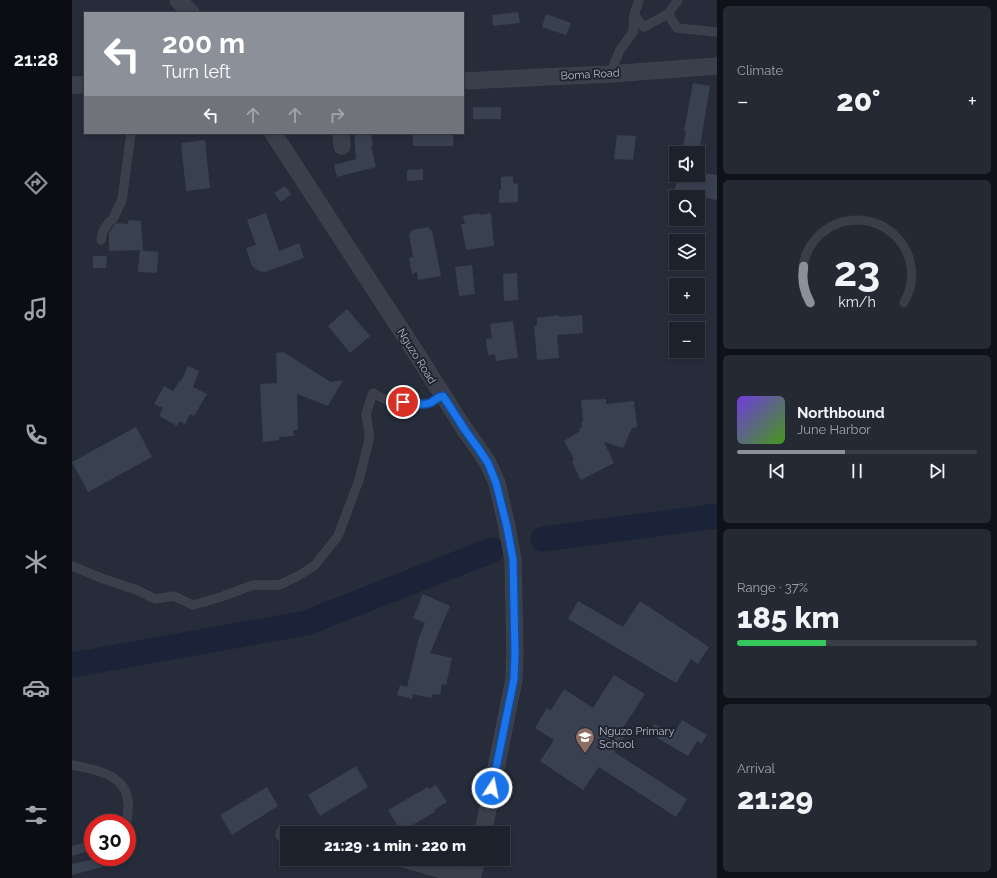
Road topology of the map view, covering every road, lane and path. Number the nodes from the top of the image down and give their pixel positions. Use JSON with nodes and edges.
{"nodes":[{"id":1,"x":178,"y":0,"type":"edge"},
{"id":2,"x":639,"y":0,"type":"edge"},
{"id":3,"x":678,"y":0,"type":"edge"},
{"id":4,"x":190,"y":12,"type":"edge"},
{"id":5,"x":668,"y":14,"type":"junction"},
{"id":6,"x":634,"y":15,"type":"junction"},
{"id":7,"x":717,"y":32,"type":"edge"},
{"id":8,"x":717,"y":66,"type":"edge"},
{"id":9,"x":610,"y":74,"type":"junction"},
{"id":10,"x":464,"y":81,"type":"edge"},
{"id":11,"x":72,"y":85,"type":"edge"},
{"id":12,"x":84,"y":85,"type":"edge"},
{"id":13,"x":131,"y":134,"type":"edge"},
{"id":14,"x":274,"y":134,"type":"edge"},
{"id":15,"x":101,"y":240,"type":"dead end"},
{"id":16,"x":443,"y":396,"type":"junction"},
{"id":17,"x":72,"y":566,"type":"edge"},
{"id":18,"x":72,"y":765,"type":"edge"},
{"id":19,"x":128,"y":814,"type":"edge"},
{"id":20,"x":484,"y":826,"type":"edge"},
{"id":21,"x":84,"y":848,"type":"edge"},
{"id":22,"x":72,"y":851,"type":"edge"},
{"id":23,"x":429,"y":866,"type":"edge"},
{"id":24,"x":475,"y":866,"type":"edge"},
{"id":25,"x":471,"y":878,"type":"edge"}],
"edges":[{"from":1,"to":4,"type":"street"},
{"from":2,"to":6,"type":"lane"},
{"from":3,"to":5,"type":"lane"},
{"from":5,"to":6,"type":"lane"},
{"from":5,"to":7,"type":"lane"},
{"from":6,"to":9,"type":"lane"},
{"from":8,"to":9,"type":"street","name":"Boma Road"},
{"from":9,"to":10,"type":"street","name":"Boma Road"},
{"from":11,"to":12,"type":"street"},
{"from":13,"to":15,"type":"lane"},
{"from":14,"to":16,"type":"street","name":"Nguzo Road"},
{"from":16,"to":17,"type":"lane"},
{"from":16,"to":20,"type":"street","name":"Nguzo Road"},
{"from":18,"to":19,"type":"lane"},
{"from":21,"to":22,"type":"lane"},
{"from":23,"to":25,"type":"street"},
{"from":24,"to":25,"type":"street"}]}
